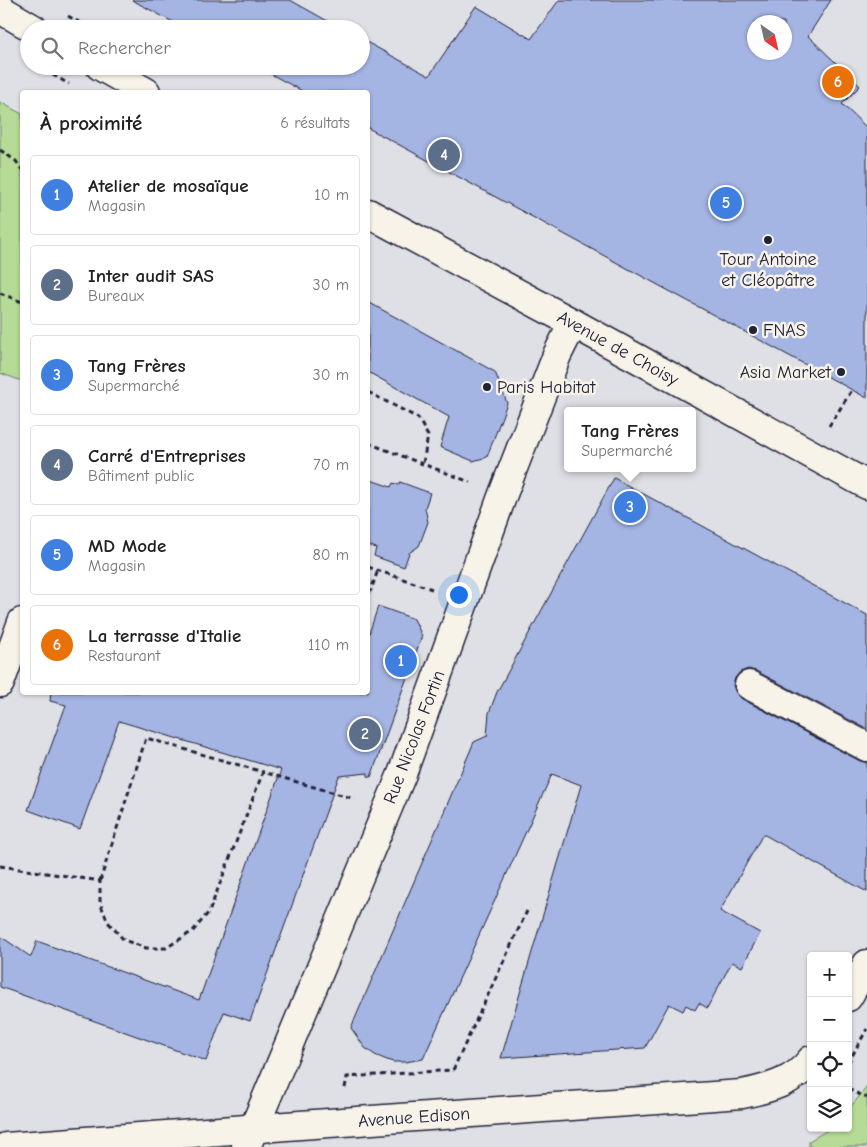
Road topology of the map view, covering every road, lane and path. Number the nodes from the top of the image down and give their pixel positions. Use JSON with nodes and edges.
{"nodes":[{"id":1,"x":0,"y":10,"type":"edge"},
{"id":2,"x":20,"y":21,"type":"edge"},
{"id":3,"x":54,"y":75,"type":"edge"},
{"id":4,"x":116,"y":75,"type":"edge"},
{"id":5,"x":70,"y":84,"type":"dead end"},
{"id":6,"x":142,"y":90,"type":"edge"},
{"id":7,"x":0,"y":150,"type":"edge"},
{"id":8,"x":20,"y":167,"type":"edge"},
{"id":9,"x":370,"y":214,"type":"edge"},
{"id":10,"x":0,"y":293,"type":"edge"},
{"id":11,"x":20,"y":301,"type":"edge"},
{"id":12,"x":573,"y":323,"type":"junction"},
{"id":13,"x":852,"y":390,"type":"dead end"},
{"id":14,"x":370,"y":393,"type":"edge"},
{"id":15,"x":370,"y":444,"type":"edge"},
{"id":16,"x":811,"y":454,"type":"junction"},
{"id":17,"x":423,"y":464,"type":"junction"},
{"id":18,"x":867,"y":485,"type":"edge"},
{"id":19,"x":503,"y":494,"type":"junction"},
{"id":20,"x":370,"y":567,"type":"edge"},
{"id":21,"x":378,"y":570,"type":"junction"},
{"id":22,"x":370,"y":591,"type":"edge"},
{"id":23,"x":464,"y":602,"type":"junction"},
{"id":24,"x":20,"y":628,"type":"edge"},
{"id":25,"x":0,"y":683,"type":"edge"},
{"id":26,"x":749,"y":685,"type":"dead end"},
{"id":27,"x":867,"y":747,"type":"edge"},
{"id":28,"x":263,"y":772,"type":"junction"},
{"id":29,"x":356,"y":799,"type":"dead end"},
{"id":30,"x":0,"y":866,"type":"edge"},
{"id":31,"x":100,"y":881,"type":"junction"},
{"id":32,"x":527,"y":911,"type":"dead end"},
{"id":33,"x":867,"y":964,"type":"edge"},
{"id":34,"x":852,"y":990,"type":"edge"},
{"id":35,"x":867,"y":1029,"type":"edge"},
{"id":36,"x":852,"y":1056,"type":"edge"},
{"id":37,"x":807,"y":1065,"type":"edge"},
{"id":38,"x":852,"y":1091,"type":"edge"},
{"id":39,"x":344,"y":1094,"type":"dead end"},
{"id":40,"x":867,"y":1098,"type":"edge"},
{"id":41,"x":250,"y":1138,"type":"edge"},
{"id":42,"x":6,"y":1147,"type":"edge"}],
"edges":[{"from":1,"to":2,"type":"street"},
{"from":3,"to":5,"type":"path"},
{"from":4,"to":6,"type":"street"},
{"from":7,"to":8,"type":"path"},
{"from":9,"to":12,"type":"street","name":"Avenue de Choisy"},
{"from":10,"to":11,"type":"path"},
{"from":12,"to":16,"type":"street","name":"Avenue de Choisy"},
{"from":12,"to":19,"type":"street","name":"Rue Nicolas Fortin"},
{"from":13,"to":16,"type":"path"},
{"from":14,"to":17,"type":"path"},
{"from":15,"to":17,"type":"path"},
{"from":16,"to":18,"type":"street","name":"Avenue de Choisy"},
{"from":17,"to":19,"type":"path"},
{"from":19,"to":23,"type":"street","name":"Rue Nicolas Fortin"},
{"from":20,"to":21,"type":"path"},
{"from":21,"to":22,"type":"path"},
{"from":21,"to":23,"type":"path"},
{"from":23,"to":41,"type":"street","name":"Rue Nicolas Fortin"},
{"from":24,"to":25,"type":"street"},
{"from":26,"to":27,"type":"street"},
{"from":28,"to":29,"type":"path"},
{"from":28,"to":31,"type":"path"},
{"from":28,"to":31,"type":"path"},
{"from":30,"to":31,"type":"path"},
{"from":32,"to":39,"type":"path"},
{"from":33,"to":34,"type":"street"},
{"from":35,"to":36,"type":"path"},
{"from":37,"to":41,"type":"street","name":"Avenue Edison"},
{"from":38,"to":40,"type":"path"},
{"from":41,"to":42,"type":"street","name":"Avenue Edison"}]}
